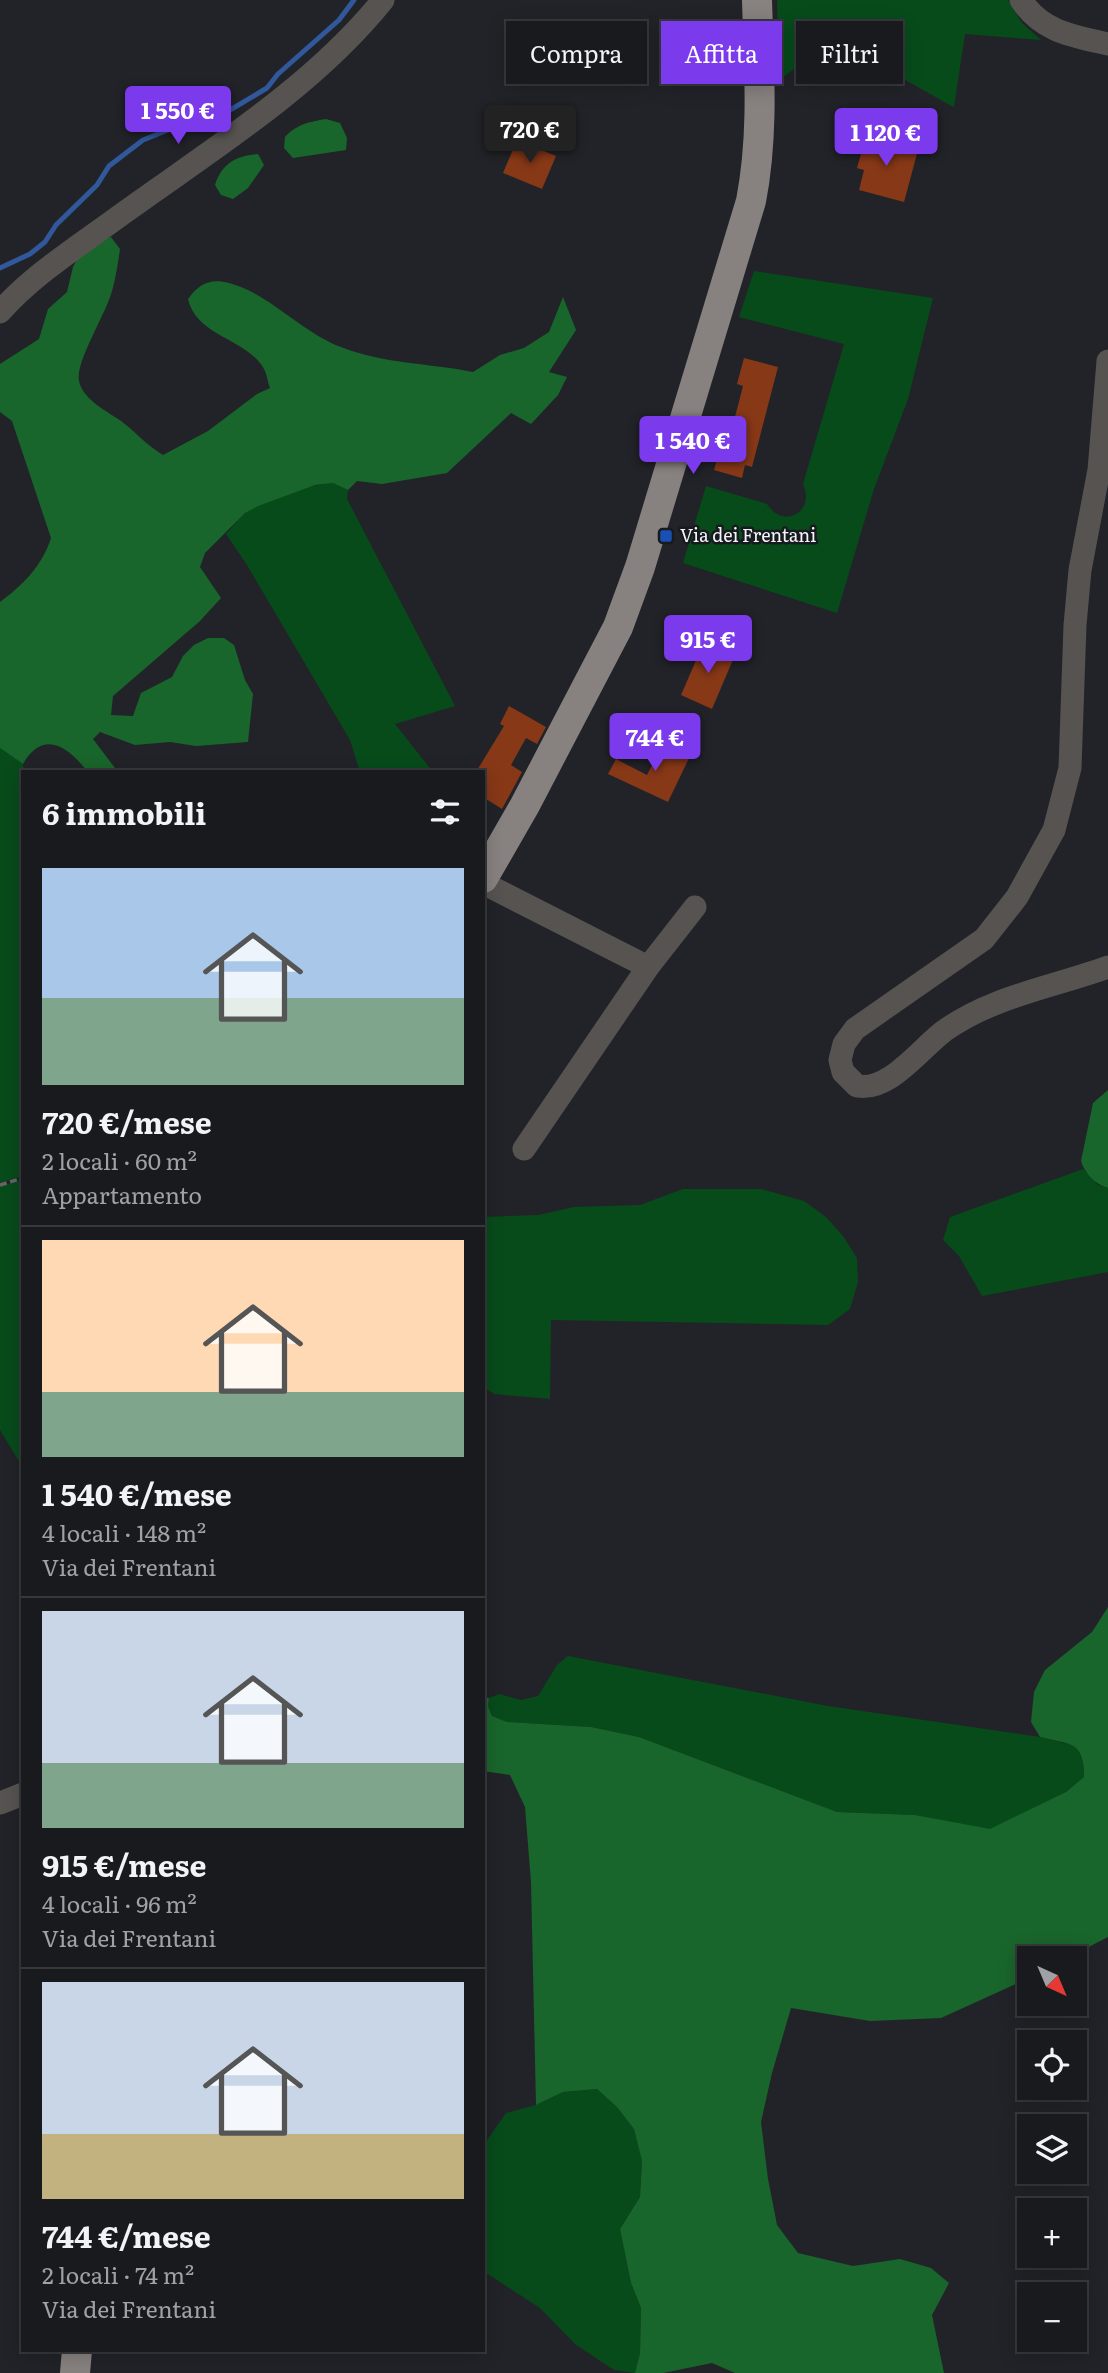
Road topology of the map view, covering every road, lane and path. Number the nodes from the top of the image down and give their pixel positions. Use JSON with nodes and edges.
{"nodes":[{"id":1,"x":383,"y":0,"type":"edge"},
{"id":2,"x":757,"y":0,"type":"edge"},
{"id":3,"x":1021,"y":0,"type":"edge"},
{"id":4,"x":1108,"y":44,"type":"edge"},
{"id":5,"x":0,"y":312,"type":"edge"},
{"id":6,"x":1108,"y":361,"type":"edge"},
{"id":7,"x":485,"y":877,"type":"edge"},
{"id":8,"x":485,"y":882,"type":"edge"},
{"id":9,"x":695,"y":908,"type":"dead end"},
{"id":10,"x":648,"y":967,"type":"junction"},
{"id":11,"x":1108,"y":967,"type":"edge"},
{"id":12,"x":524,"y":1149,"type":"dead end"},
{"id":13,"x":21,"y":1179,"type":"edge"},
{"id":14,"x":0,"y":1185,"type":"edge"},
{"id":15,"x":21,"y":1795,"type":"edge"},
{"id":16,"x":0,"y":1803,"type":"edge"},
{"id":17,"x":77,"y":2352,"type":"edge"},
{"id":18,"x":75,"y":2373,"type":"edge"}],
"edges":[{"from":1,"to":5,"type":"street"},
{"from":2,"to":7,"type":"main road"},
{"from":3,"to":4,"type":"street"},
{"from":6,"to":11,"type":"street"},
{"from":8,"to":10,"type":"street"},
{"from":9,"to":10,"type":"street"},
{"from":10,"to":12,"type":"street"},
{"from":13,"to":14,"type":"path"},
{"from":15,"to":16,"type":"street"},
{"from":17,"to":18,"type":"main road"}]}
